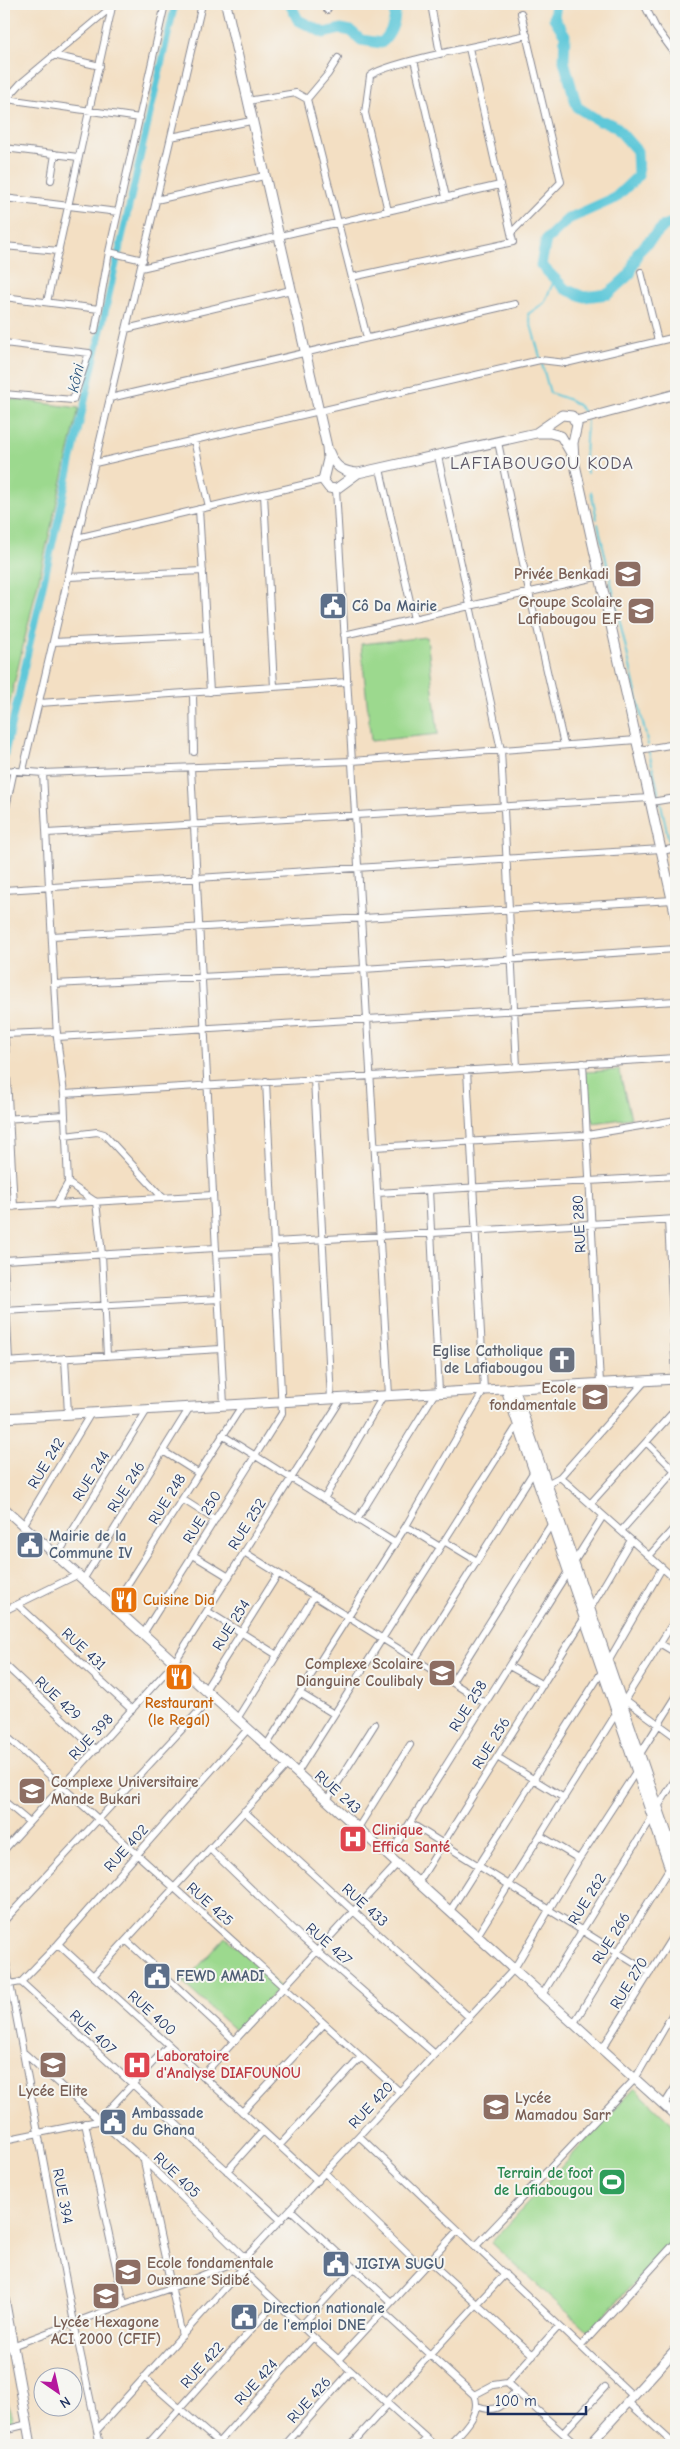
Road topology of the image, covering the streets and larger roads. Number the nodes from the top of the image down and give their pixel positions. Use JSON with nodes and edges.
{"nodes":[{"id":1,"x":165,"y":4,"type":"edge"},
{"id":2,"x":202,"y":4,"type":"edge"},
{"id":3,"x":226,"y":4,"type":"edge"},
{"id":4,"x":431,"y":4,"type":"edge"},
{"id":5,"x":644,"y":4,"type":"edge"},
{"id":6,"x":113,"y":5,"type":"edge"},
{"id":7,"x":522,"y":12,"type":"dead end"},
{"id":8,"x":527,"y":35,"type":"junction"},
{"id":9,"x":469,"y":48,"type":"junction"},
{"id":10,"x":440,"y":54,"type":"junction"},
{"id":11,"x":676,"y":54,"type":"edge"},
{"id":12,"x":53,"y":55,"type":"junction"},
{"id":13,"x":338,"y":58,"type":"dead end"},
{"id":14,"x":414,"y":60,"type":"junction"},
{"id":15,"x":100,"y":66,"type":"junction"},
{"id":16,"x":307,"y":99,"type":"junction"},
{"id":17,"x":5,"y":100,"type":"edge"},
{"id":18,"x":247,"y":101,"type":"junction"},
{"id":19,"x":90,"y":111,"type":"junction"},
{"id":20,"x":140,"y":118,"type":"junction"},
{"id":21,"x":252,"y":122,"type":"junction"},
{"id":22,"x":171,"y":138,"type":"junction"},
{"id":23,"x":4,"y":148,"type":"edge"},
{"id":24,"x":55,"y":154,"type":"junction"},
{"id":25,"x":78,"y":157,"type":"junction"},
{"id":26,"x":264,"y":176,"type":"junction"},
{"id":27,"x":51,"y":180,"type":"dead end"},
{"id":28,"x":500,"y":184,"type":"junction"},
{"id":29,"x":446,"y":197,"type":"junction"},
{"id":30,"x":4,"y":198,"type":"edge"},
{"id":31,"x":156,"y":200,"type":"junction"},
{"id":32,"x":68,"y":205,"type":"junction"},
{"id":33,"x":388,"y":210,"type":"junction"},
{"id":34,"x":118,"y":212,"type":"junction"},
{"id":35,"x":339,"y":222,"type":"junction"},
{"id":36,"x":511,"y":233,"type":"junction"},
{"id":37,"x":278,"y":236,"type":"junction"},
{"id":38,"x":4,"y":246,"type":"edge"},
{"id":39,"x":59,"y":251,"type":"junction"},
{"id":40,"x":110,"y":253,"type":"junction"},
{"id":41,"x":143,"y":260,"type":"junction"},
{"id":42,"x":141,"y":268,"type":"junction"},
{"id":43,"x":642,"y":272,"type":"dead end"},
{"id":44,"x":352,"y":277,"type":"junction"},
{"id":45,"x":291,"y":290,"type":"junction"},
{"id":46,"x":4,"y":297,"type":"edge"},
{"id":47,"x":47,"y":302,"type":"junction"},
{"id":48,"x":514,"y":304,"type":"dead end"},
{"id":49,"x":99,"y":309,"type":"junction"},
{"id":50,"x":126,"y":329,"type":"junction"},
{"id":51,"x":95,"y":330,"type":"dead end"},
{"id":52,"x":676,"y":337,"type":"edge"},
{"id":53,"x":367,"y":338,"type":"junction"},
{"id":54,"x":658,"y":341,"type":"junction"},
{"id":55,"x":4,"y":342,"type":"edge"},
{"id":56,"x":305,"y":352,"type":"junction"},
{"id":57,"x":4,"y":394,"type":"edge"},
{"id":58,"x":676,"y":394,"type":"edge"},
{"id":59,"x":110,"y":398,"type":"junction"},
{"id":60,"x":318,"y":411,"type":"junction"},
{"id":61,"x":556,"y":420,"type":"junction"},
{"id":62,"x":576,"y":426,"type":"junction"},
{"id":63,"x":536,"y":434,"type":"junction"},
{"id":64,"x":561,"y":436,"type":"junction"},
{"id":65,"x":194,"y":440,"type":"junction"},
{"id":66,"x":498,"y":442,"type":"junction"},
{"id":67,"x":327,"y":447,"type":"junction"},
{"id":68,"x":438,"y":456,"type":"junction"},
{"id":69,"x":574,"y":460,"type":"junction"},
{"id":70,"x":95,"y":463,"type":"junction"},
{"id":71,"x":380,"y":468,"type":"junction"},
{"id":72,"x":340,"y":469,"type":"junction"},
{"id":73,"x":327,"y":470,"type":"junction"},
{"id":74,"x":358,"y":473,"type":"junction"},
{"id":75,"x":323,"y":480,"type":"junction"},
{"id":76,"x":338,"y":488,"type":"junction"},
{"id":77,"x":264,"y":494,"type":"junction"},
{"id":78,"x":209,"y":507,"type":"junction"},
{"id":79,"x":199,"y":510,"type":"junction"},
{"id":80,"x":77,"y":538,"type":"junction"},
{"id":81,"x":203,"y":571,"type":"junction"},
{"id":82,"x":600,"y":576,"type":"junction"},
{"id":83,"x":68,"y":577,"type":"junction"},
{"id":84,"x":529,"y":592,"type":"junction"},
{"id":85,"x":470,"y":606,"type":"junction"},
{"id":86,"x":414,"y":619,"type":"junction"},
{"id":87,"x":344,"y":635,"type":"junction"},
{"id":88,"x":207,"y":636,"type":"junction"},
{"id":89,"x":53,"y":642,"type":"junction"},
{"id":90,"x":347,"y":682,"type":"junction"},
{"id":91,"x":274,"y":687,"type":"junction"},
{"id":92,"x":210,"y":692,"type":"junction"},
{"id":93,"x":192,"y":693,"type":"junction"},
{"id":94,"x":39,"y":704,"type":"junction"},
{"id":95,"x":637,"y":740,"type":"junction"},
{"id":96,"x":676,"y":744,"type":"edge"},
{"id":97,"x":564,"y":745,"type":"junction"},
{"id":98,"x":501,"y":750,"type":"junction"},
{"id":99,"x":639,"y":750,"type":"junction"},
{"id":100,"x":194,"y":752,"type":"dead end"},
{"id":101,"x":352,"y":762,"type":"junction"},
{"id":102,"x":191,"y":768,"type":"junction"},
{"id":103,"x":4,"y":770,"type":"edge"},
{"id":104,"x":14,"y":770,"type":"junction"},
{"id":105,"x":23,"y":770,"type":"junction"},
{"id":106,"x":43,"y":772,"type":"junction"},
{"id":107,"x":676,"y":798,"type":"edge"},
{"id":108,"x":650,"y":800,"type":"junction"},
{"id":109,"x":504,"y":807,"type":"junction"},
{"id":110,"x":355,"y":815,"type":"junction"},
{"id":111,"x":4,"y":817,"type":"edge"},
{"id":112,"x":194,"y":824,"type":"junction"},
{"id":113,"x":47,"y":833,"type":"junction"},
{"id":114,"x":676,"y":848,"type":"edge"},
{"id":115,"x":661,"y":850,"type":"junction"},
{"id":116,"x":506,"y":858,"type":"junction"},
{"id":117,"x":358,"y":868,"type":"junction"},
{"id":118,"x":197,"y":878,"type":"junction"},
{"id":119,"x":50,"y":887,"type":"junction"},
{"id":120,"x":4,"y":890,"type":"edge"},
{"id":121,"x":673,"y":900,"type":"junction"},
{"id":122,"x":509,"y":910,"type":"junction"},
{"id":123,"x":676,"y":917,"type":"edge"},
{"id":124,"x":361,"y":918,"type":"junction"},
{"id":125,"x":199,"y":927,"type":"junction"},
{"id":126,"x":52,"y":936,"type":"junction"},
{"id":127,"x":676,"y":949,"type":"edge"},
{"id":128,"x":512,"y":958,"type":"junction"},
{"id":129,"x":364,"y":969,"type":"junction"},
{"id":130,"x":202,"y":977,"type":"junction"},
{"id":131,"x":54,"y":984,"type":"junction"},
{"id":132,"x":676,"y":1002,"type":"edge"},
{"id":133,"x":514,"y":1011,"type":"junction"},
{"id":134,"x":367,"y":1019,"type":"junction"},
{"id":135,"x":4,"y":1022,"type":"edge"},
{"id":136,"x":205,"y":1028,"type":"junction"},
{"id":137,"x":4,"y":1034,"type":"edge"},
{"id":138,"x":57,"y":1034,"type":"junction"},
{"id":139,"x":676,"y":1058,"type":"edge"},
{"id":140,"x":583,"y":1063,"type":"junction"},
{"id":141,"x":517,"y":1067,"type":"junction"},
{"id":142,"x":467,"y":1070,"type":"junction"},
{"id":143,"x":370,"y":1076,"type":"junction"},
{"id":144,"x":314,"y":1079,"type":"junction"},
{"id":145,"x":266,"y":1081,"type":"junction"},
{"id":146,"x":208,"y":1085,"type":"junction"},
{"id":147,"x":64,"y":1094,"type":"junction"},
{"id":148,"x":64,"y":1115,"type":"junction"},
{"id":149,"x":6,"y":1119,"type":"edge"},
{"id":150,"x":676,"y":1120,"type":"edge"},
{"id":151,"x":587,"y":1135,"type":"junction"},
{"id":152,"x":65,"y":1136,"type":"junction"},
{"id":153,"x":471,"y":1141,"type":"junction"},
{"id":154,"x":374,"y":1147,"type":"junction"},
{"id":155,"x":676,"y":1176,"type":"edge"},
{"id":156,"x":589,"y":1181,"type":"junction"},
{"id":157,"x":68,"y":1183,"type":"junction"},
{"id":158,"x":473,"y":1187,"type":"junction"},
{"id":159,"x":428,"y":1190,"type":"junction"},
{"id":160,"x":377,"y":1193,"type":"junction"},
{"id":161,"x":213,"y":1195,"type":"junction"},
{"id":162,"x":163,"y":1198,"type":"junction"},
{"id":163,"x":96,"y":1202,"type":"junction"},
{"id":164,"x":56,"y":1205,"type":"junction"},
{"id":165,"x":14,"y":1206,"type":"junction"},
{"id":166,"x":4,"y":1207,"type":"edge"},
{"id":167,"x":668,"y":1220,"type":"junction"},
{"id":168,"x":676,"y":1220,"type":"edge"},
{"id":169,"x":591,"y":1224,"type":"junction"},
{"id":170,"x":476,"y":1231,"type":"junction"},
{"id":171,"x":431,"y":1234,"type":"junction"},
{"id":172,"x":379,"y":1236,"type":"junction"},
{"id":173,"x":322,"y":1240,"type":"junction"},
{"id":174,"x":274,"y":1242,"type":"junction"},
{"id":175,"x":216,"y":1251,"type":"junction"},
{"id":176,"x":274,"y":1251,"type":"junction"},
{"id":177,"x":102,"y":1254,"type":"junction"},
{"id":178,"x":4,"y":1261,"type":"edge"},
{"id":179,"x":674,"y":1273,"type":"edge"},
{"id":180,"x":218,"y":1299,"type":"junction"},
{"id":181,"x":105,"y":1305,"type":"junction"},
{"id":182,"x":5,"y":1311,"type":"edge"},
{"id":183,"x":675,"y":1322,"type":"edge"},
{"id":184,"x":221,"y":1349,"type":"junction"},
{"id":185,"x":107,"y":1356,"type":"junction"},
{"id":186,"x":65,"y":1358,"type":"junction"},
{"id":187,"x":6,"y":1361,"type":"edge"},
{"id":188,"x":676,"y":1378,"type":"edge"},
{"id":189,"x":646,"y":1380,"type":"junction"},
{"id":190,"x":600,"y":1383,"type":"junction"},
{"id":191,"x":510,"y":1388,"type":"junction"},
{"id":192,"x":484,"y":1390,"type":"junction"},
{"id":193,"x":437,"y":1392,"type":"junction"},
{"id":194,"x":386,"y":1396,"type":"junction"},
{"id":195,"x":342,"y":1398,"type":"junction"},
{"id":196,"x":330,"y":1399,"type":"junction"},
{"id":197,"x":282,"y":1402,"type":"junction"},
{"id":198,"x":243,"y":1404,"type":"junction"},
{"id":199,"x":224,"y":1405,"type":"junction"},
{"id":200,"x":190,"y":1407,"type":"junction"},
{"id":201,"x":676,"y":1409,"type":"edge"},
{"id":202,"x":147,"y":1410,"type":"junction"},
{"id":203,"x":91,"y":1413,"type":"junction"},
{"id":204,"x":68,"y":1414,"type":"junction"},
{"id":205,"x":4,"y":1418,"type":"edge"},
{"id":206,"x":519,"y":1423,"type":"junction"},
{"id":207,"x":222,"y":1435,"type":"junction"},
{"id":208,"x":646,"y":1442,"type":"junction"},
{"id":209,"x":162,"y":1451,"type":"junction"},
{"id":210,"x":256,"y":1456,"type":"junction"},
{"id":211,"x":676,"y":1470,"type":"edge"},
{"id":212,"x":534,"y":1471,"type":"junction"},
{"id":213,"x":198,"y":1473,"type":"junction"},
{"id":214,"x":560,"y":1477,"type":"junction"},
{"id":215,"x":291,"y":1478,"type":"junction"},
{"id":216,"x":544,"y":1485,"type":"junction"},
{"id":217,"x":182,"y":1499,"type":"junction"},
{"id":218,"x":324,"y":1499,"type":"junction"},
{"id":219,"x":590,"y":1504,"type":"junction"},
{"id":220,"x":4,"y":1508,"type":"edge"},
{"id":221,"x":603,"y":1516,"type":"junction"},
{"id":222,"x":215,"y":1520,"type":"junction"},
{"id":223,"x":357,"y":1520,"type":"junction"},
{"id":224,"x":552,"y":1523,"type":"junction"},
{"id":225,"x":23,"y":1526,"type":"junction"},
{"id":226,"x":406,"y":1526,"type":"junction"},
{"id":227,"x":676,"y":1526,"type":"edge"},
{"id":228,"x":621,"y":1531,"type":"junction"},
{"id":229,"x":631,"y":1540,"type":"junction"},
{"id":230,"x":444,"y":1541,"type":"junction"},
{"id":231,"x":395,"y":1543,"type":"junction"},
{"id":232,"x":440,"y":1547,"type":"junction"},
{"id":233,"x":244,"y":1552,"type":"junction"},
{"id":234,"x":193,"y":1555,"type":"junction"},
{"id":235,"x":57,"y":1556,"type":"junction"},
{"id":236,"x":649,"y":1556,"type":"junction"},
{"id":237,"x":477,"y":1561,"type":"junction"},
{"id":238,"x":572,"y":1566,"type":"junction"},
{"id":239,"x":662,"y":1568,"type":"junction"},
{"id":240,"x":278,"y":1574,"type":"junction"},
{"id":241,"x":80,"y":1577,"type":"junction"},
{"id":242,"x":229,"y":1577,"type":"junction"},
{"id":243,"x":676,"y":1580,"type":"edge"},
{"id":244,"x":314,"y":1596,"type":"junction"},
{"id":245,"x":18,"y":1606,"type":"junction"},
{"id":246,"x":113,"y":1608,"type":"junction"},
{"id":247,"x":4,"y":1611,"type":"edge"},
{"id":248,"x":207,"y":1611,"type":"junction"},
{"id":249,"x":588,"y":1613,"type":"junction"},
{"id":250,"x":348,"y":1617,"type":"junction"},
{"id":251,"x":676,"y":1618,"type":"edge"},
{"id":252,"x":241,"y":1632,"type":"junction"},
{"id":253,"x":143,"y":1634,"type":"junction"},
{"id":254,"x":382,"y":1638,"type":"junction"},
{"id":255,"x":661,"y":1644,"type":"junction"},
{"id":256,"x":676,"y":1653,"type":"edge"},
{"id":257,"x":277,"y":1655,"type":"junction"},
{"id":258,"x":415,"y":1659,"type":"junction"},
{"id":259,"x":174,"y":1663,"type":"junction"},
{"id":260,"x":4,"y":1664,"type":"edge"},
{"id":261,"x":509,"y":1666,"type":"junction"},
{"id":262,"x":605,"y":1666,"type":"junction"},
{"id":263,"x":452,"y":1682,"type":"junction"},
{"id":264,"x":543,"y":1685,"type":"junction"},
{"id":265,"x":205,"y":1690,"type":"junction"},
{"id":266,"x":301,"y":1694,"type":"junction"},
{"id":267,"x":212,"y":1696,"type":"junction"},
{"id":268,"x":676,"y":1697,"type":"edge"},
{"id":269,"x":485,"y":1703,"type":"junction"},
{"id":270,"x":625,"y":1703,"type":"junction"},
{"id":271,"x":132,"y":1710,"type":"junction"},
{"id":272,"x":334,"y":1714,"type":"junction"},
{"id":273,"x":618,"y":1714,"type":"junction"},
{"id":274,"x":237,"y":1719,"type":"junction"},
{"id":275,"x":375,"y":1724,"type":"dead end"},
{"id":276,"x":659,"y":1724,"type":"junction"},
{"id":277,"x":248,"y":1729,"type":"junction"},
{"id":278,"x":4,"y":1734,"type":"edge"},
{"id":279,"x":676,"y":1736,"type":"edge"},
{"id":280,"x":410,"y":1745,"type":"dead end"},
{"id":281,"x":266,"y":1746,"type":"junction"},
{"id":282,"x":96,"y":1750,"type":"junction"},
{"id":283,"x":640,"y":1754,"type":"junction"},
{"id":284,"x":497,"y":1757,"type":"junction"},
{"id":285,"x":287,"y":1765,"type":"junction"},
{"id":286,"x":637,"y":1770,"type":"junction"},
{"id":287,"x":297,"y":1773,"type":"junction"},
{"id":288,"x":676,"y":1778,"type":"edge"},
{"id":289,"x":534,"y":1780,"type":"junction"},
{"id":290,"x":62,"y":1787,"type":"junction"},
{"id":291,"x":564,"y":1798,"type":"junction"},
{"id":292,"x":327,"y":1800,"type":"junction"},
{"id":293,"x":4,"y":1801,"type":"edge"},
{"id":294,"x":658,"y":1807,"type":"junction"},
{"id":295,"x":244,"y":1812,"type":"junction"},
{"id":296,"x":653,"y":1816,"type":"junction"},
{"id":297,"x":98,"y":1820,"type":"junction"},
{"id":298,"x":29,"y":1822,"type":"junction"},
{"id":299,"x":410,"y":1823,"type":"junction"},
{"id":300,"x":358,"y":1828,"type":"junction"},
{"id":301,"x":541,"y":1836,"type":"junction"},
{"id":302,"x":443,"y":1844,"type":"junction"},
{"id":303,"x":210,"y":1849,"type":"junction"},
{"id":304,"x":4,"y":1850,"type":"edge"},
{"id":305,"x":137,"y":1855,"type":"junction"},
{"id":306,"x":389,"y":1856,"type":"junction"},
{"id":307,"x":579,"y":1859,"type":"junction"},
{"id":308,"x":674,"y":1861,"type":"edge"},
{"id":309,"x":398,"y":1864,"type":"junction"},
{"id":310,"x":479,"y":1866,"type":"junction"},
{"id":311,"x":418,"y":1883,"type":"junction"},
{"id":312,"x":509,"y":1886,"type":"junction"},
{"id":313,"x":676,"y":1886,"type":"edge"},
{"id":314,"x":174,"y":1888,"type":"junction"},
{"id":315,"x":548,"y":1910,"type":"junction"},
{"id":316,"x":450,"y":1911,"type":"junction"},
{"id":317,"x":354,"y":1912,"type":"junction"},
{"id":318,"x":4,"y":1921,"type":"edge"},
{"id":319,"x":582,"y":1930,"type":"junction"},
{"id":320,"x":676,"y":1931,"type":"edge"},
{"id":321,"x":478,"y":1936,"type":"junction"},
{"id":322,"x":126,"y":1940,"type":"junction"},
{"id":323,"x":58,"y":1944,"type":"junction"},
{"id":324,"x":318,"y":1951,"type":"junction"},
{"id":325,"x":4,"y":1952,"type":"edge"},
{"id":326,"x":617,"y":1952,"type":"junction"},
{"id":327,"x":514,"y":1969,"type":"junction"},
{"id":328,"x":650,"y":1973,"type":"junction"},
{"id":329,"x":93,"y":1976,"type":"junction"},
{"id":330,"x":21,"y":1982,"type":"junction"},
{"id":331,"x":7,"y":1984,"type":"edge"},
{"id":332,"x":284,"y":1988,"type":"junction"},
{"id":333,"x":542,"y":1994,"type":"junction"},
{"id":334,"x":676,"y":2008,"type":"edge"},
{"id":335,"x":469,"y":2017,"type":"junction"},
{"id":336,"x":574,"y":2023,"type":"junction"},
{"id":337,"x":324,"y":2024,"type":"junction"},
{"id":338,"x":235,"y":2041,"type":"junction"},
{"id":339,"x":169,"y":2045,"type":"junction"},
{"id":340,"x":602,"y":2049,"type":"junction"},
{"id":341,"x":23,"y":2052,"type":"junction"},
{"id":342,"x":434,"y":2054,"type":"junction"},
{"id":343,"x":361,"y":2057,"type":"junction"},
{"id":344,"x":202,"y":2076,"type":"junction"},
{"id":345,"x":635,"y":2078,"type":"junction"},
{"id":346,"x":132,"y":2085,"type":"junction"},
{"id":347,"x":676,"y":2086,"type":"edge"},
{"id":348,"x":400,"y":2092,"type":"junction"},
{"id":349,"x":664,"y":2105,"type":"junction"},
{"id":350,"x":242,"y":2112,"type":"junction"},
{"id":351,"x":676,"y":2116,"type":"edge"},
{"id":352,"x":98,"y":2121,"type":"junction"},
{"id":353,"x":85,"y":2123,"type":"junction"},
{"id":354,"x":263,"y":2131,"type":"junction"},
{"id":355,"x":38,"y":2133,"type":"junction"},
{"id":356,"x":359,"y":2136,"type":"junction"},
{"id":357,"x":4,"y":2140,"type":"edge"},
{"id":358,"x":279,"y":2146,"type":"junction"},
{"id":359,"x":144,"y":2160,"type":"junction"},
{"id":360,"x":227,"y":2171,"type":"junction"},
{"id":361,"x":325,"y":2173,"type":"junction"},
{"id":362,"x":318,"y":2181,"type":"junction"},
{"id":363,"x":291,"y":2210,"type":"junction"},
{"id":364,"x":281,"y":2220,"type":"junction"},
{"id":365,"x":458,"y":2230,"type":"junction"},
{"id":366,"x":676,"y":2242,"type":"edge"},
{"id":367,"x":476,"y":2247,"type":"junction"},
{"id":368,"x":245,"y":2258,"type":"junction"},
{"id":369,"x":429,"y":2261,"type":"junction"},
{"id":370,"x":235,"y":2262,"type":"junction"},
{"id":371,"x":354,"y":2268,"type":"junction"},
{"id":372,"x":423,"y":2268,"type":"junction"},
{"id":373,"x":241,"y":2270,"type":"junction"},
{"id":374,"x":505,"y":2274,"type":"junction"},
{"id":375,"x":171,"y":2288,"type":"junction"},
{"id":376,"x":276,"y":2302,"type":"junction"},
{"id":377,"x":392,"y":2302,"type":"junction"},
{"id":378,"x":4,"y":2304,"type":"edge"},
{"id":379,"x":124,"y":2304,"type":"junction"},
{"id":380,"x":477,"y":2304,"type":"junction"},
{"id":381,"x":383,"y":2312,"type":"junction"},
{"id":382,"x":74,"y":2322,"type":"junction"},
{"id":383,"x":301,"y":2326,"type":"junction"},
{"id":384,"x":560,"y":2326,"type":"junction"},
{"id":385,"x":182,"y":2336,"type":"junction"},
{"id":386,"x":313,"y":2338,"type":"junction"},
{"id":387,"x":13,"y":2346,"type":"junction"},
{"id":388,"x":581,"y":2346,"type":"junction"},
{"id":389,"x":676,"y":2349,"type":"edge"},
{"id":390,"x":4,"y":2350,"type":"edge"},
{"id":391,"x":533,"y":2354,"type":"junction"},
{"id":392,"x":430,"y":2355,"type":"junction"},
{"id":393,"x":338,"y":2360,"type":"junction"},
{"id":394,"x":351,"y":2371,"type":"junction"},
{"id":395,"x":144,"y":2377,"type":"junction"},
{"id":396,"x":507,"y":2383,"type":"junction"},
{"id":397,"x":605,"y":2387,"type":"dead end"},
{"id":398,"x":516,"y":2391,"type":"junction"},
{"id":399,"x":474,"y":2395,"type":"junction"},
{"id":400,"x":630,"y":2399,"type":"junction"},
{"id":401,"x":387,"y":2403,"type":"junction"},
{"id":402,"x":477,"y":2406,"type":"junction"},
{"id":403,"x":180,"y":2409,"type":"junction"},
{"id":404,"x":28,"y":2424,"type":"junction"},
{"id":405,"x":4,"y":2430,"type":"edge"},
{"id":406,"x":97,"y":2430,"type":"junction"},
{"id":407,"x":563,"y":2433,"type":"junction"},
{"id":408,"x":426,"y":2438,"type":"junction"},
{"id":409,"x":220,"y":2444,"type":"edge"},
{"id":410,"x":31,"y":2445,"type":"edge"},
{"id":411,"x":100,"y":2445,"type":"edge"},
{"id":412,"x":147,"y":2445,"type":"edge"},
{"id":413,"x":285,"y":2445,"type":"edge"},
{"id":414,"x":351,"y":2445,"type":"edge"},
{"id":415,"x":420,"y":2445,"type":"edge"},
{"id":416,"x":434,"y":2445,"type":"edge"},
{"id":417,"x":449,"y":2445,"type":"edge"},
{"id":418,"x":576,"y":2445,"type":"edge"},
{"id":419,"x":589,"y":2445,"type":"edge"},
{"id":420,"x":675,"y":2445,"type":"edge"}],
"edges":[{"from":1,"to":20,"type":"street"},
{"from":2,"to":22,"type":"street"},
{"from":3,"to":18,"type":"street"},
{"from":4,"to":10,"type":"street"},
{"from":5,"to":11,"type":"street"},
{"from":6,"to":12,"type":"street"},
{"from":6,"to":15,"type":"street"},
{"from":7,"to":8,"type":"street"},
{"from":8,"to":9,"type":"street"},
{"from":8,"to":36,"type":"street"},
{"from":9,"to":10,"type":"street"},
{"from":9,"to":28,"type":"street"},
{"from":10,"to":14,"type":"street"},
{"from":12,"to":15,"type":"street"},
{"from":12,"to":17,"type":"street"},
{"from":13,"to":16,"type":"street"},
{"from":14,"to":29,"type":"street"},
{"from":14,"to":33,"type":"street"},
{"from":15,"to":19,"type":"street"},
{"from":16,"to":18,"type":"street"},
{"from":16,"to":35,"type":"street"},
{"from":17,"to":19,"type":"street"},
{"from":18,"to":21,"type":"street"},
{"from":19,"to":20,"type":"street"},
{"from":19,"to":25,"type":"street"},
{"from":20,"to":34,"type":"street"},
{"from":21,"to":22,"type":"street"},
{"from":21,"to":26,"type":"street"},
{"from":22,"to":31,"type":"street"},
{"from":23,"to":24,"type":"street"},
{"from":24,"to":25,"type":"street"},
{"from":24,"to":27,"type":"street"},
{"from":25,"to":32,"type":"street"},
{"from":26,"to":31,"type":"street"},
{"from":26,"to":37,"type":"street"},
{"from":28,"to":29,"type":"street"},
{"from":28,"to":36,"type":"street"},
{"from":29,"to":33,"type":"street"},
{"from":30,"to":32,"type":"street"},
{"from":31,"to":41,"type":"street"},
{"from":32,"to":34,"type":"street"},
{"from":32,"to":39,"type":"street"},
{"from":33,"to":35,"type":"street"},
{"from":34,"to":40,"type":"street"},
{"from":35,"to":37,"type":"street"},
{"from":35,"to":44,"type":"street"},
{"from":36,"to":44,"type":"street"},
{"from":37,"to":42,"type":"street"},
{"from":37,"to":45,"type":"street"},
{"from":38,"to":39,"type":"street"},
{"from":39,"to":47,"type":"street"},
{"from":40,"to":41,"type":"street"},
{"from":40,"to":49,"type":"street"},
{"from":41,"to":42,"type":"street"},
{"from":42,"to":50,"type":"street"},
{"from":43,"to":54,"type":"street"},
{"from":44,"to":53,"type":"street"},
{"from":45,"to":50,"type":"street"},
{"from":45,"to":56,"type":"street"},
{"from":46,"to":47,"type":"street"},
{"from":47,"to":49,"type":"street"},
{"from":48,"to":53,"type":"street"},
{"from":49,"to":51,"type":"street"},
{"from":50,"to":59,"type":"street"},
{"from":52,"to":54,"type":"street"},
{"from":53,"to":56,"type":"street"},
{"from":54,"to":60,"type":"street"},
{"from":55,"to":57,"type":"street"},
{"from":56,"to":59,"type":"street"},
{"from":56,"to":60,"type":"street"},
{"from":58,"to":62,"type":"street"},
{"from":59,"to":70,"type":"street"},
{"from":60,"to":65,"type":"street"},
{"from":60,"to":67,"type":"street"},
{"from":61,"to":62,"type":"street"},
{"from":61,"to":63,"type":"street"},
{"from":61,"to":64,"type":"street"},
{"from":62,"to":64,"type":"street"},
{"from":62,"to":69,"type":"street"},
{"from":63,"to":64,"type":"street"},
{"from":63,"to":66,"type":"street"},
{"from":64,"to":69,"type":"street"},
{"from":65,"to":70,"type":"street"},
{"from":65,"to":78,"type":"street"},
{"from":66,"to":68,"type":"street"},
{"from":66,"to":84,"type":"street"},
{"from":67,"to":72,"type":"street"},
{"from":67,"to":73,"type":"street"},
{"from":68,"to":71,"type":"street"},
{"from":68,"to":85,"type":"street"},
{"from":69,"to":82,"type":"street"},
{"from":70,"to":80,"type":"street"},
{"from":71,"to":74,"type":"street"},
{"from":71,"to":86,"type":"street"},
{"from":72,"to":73,"type":"street"},
{"from":72,"to":74,"type":"street"},
{"from":72,"to":76,"type":"street"},
{"from":73,"to":75,"type":"street"},
{"from":74,"to":76,"type":"street"},
{"from":75,"to":76,"type":"street"},
{"from":75,"to":77,"type":"street"},
{"from":76,"to":87,"type":"street"},
{"from":77,"to":78,"type":"street"},
{"from":77,"to":91,"type":"street"},
{"from":78,"to":79,"type":"street"},
{"from":79,"to":80,"type":"street"},
{"from":79,"to":81,"type":"street"},
{"from":80,"to":83,"type":"street"},
{"from":81,"to":83,"type":"street"},
{"from":81,"to":88,"type":"street"},
{"from":82,"to":84,"type":"street"},
{"from":82,"to":95,"type":"street"},
{"from":83,"to":89,"type":"street"},
{"from":84,"to":85,"type":"street"},
{"from":84,"to":97,"type":"street"},
{"from":85,"to":86,"type":"street"},
{"from":85,"to":98,"type":"street"},
{"from":86,"to":87,"type":"street"},
{"from":87,"to":90,"type":"street"},
{"from":88,"to":89,"type":"street"},
{"from":88,"to":92,"type":"street"},
{"from":89,"to":94,"type":"street"},
{"from":90,"to":91,"type":"street"},
{"from":90,"to":101,"type":"street"},
{"from":91,"to":92,"type":"street"},
{"from":92,"to":93,"type":"street"},
{"from":93,"to":94,"type":"street"},
{"from":93,"to":100,"type":"street"},
{"from":94,"to":105,"type":"street"},
{"from":95,"to":97,"type":"street"},
{"from":95,"to":99,"type":"street"},
{"from":96,"to":99,"type":"street"},
{"from":97,"to":98,"type":"street"},
{"from":98,"to":101,"type":"street"},
{"from":98,"to":109,"type":"street"},
{"from":99,"to":108,"type":"street"},
{"from":101,"to":102,"type":"street"},
{"from":101,"to":110,"type":"street"},
{"from":102,"to":106,"type":"street"},
{"from":102,"to":112,"type":"street"},
{"from":103,"to":104,"type":"street"},
{"from":104,"to":105,"type":"street"},
{"from":104,"to":111,"type":"street"},
{"from":105,"to":106,"type":"street"},
{"from":106,"to":113,"type":"street"},
{"from":107,"to":108,"type":"street"},
{"from":108,"to":109,"type":"street"},
{"from":108,"to":115,"type":"street"},
{"from":109,"to":110,"type":"street"},
{"from":109,"to":116,"type":"street"},
{"from":110,"to":112,"type":"street"},
{"from":110,"to":117,"type":"street"},
{"from":112,"to":113,"type":"street"},
{"from":112,"to":118,"type":"street"},
{"from":113,"to":119,"type":"street"},
{"from":114,"to":115,"type":"street"},
{"from":115,"to":116,"type":"street"},
{"from":115,"to":121,"type":"street"},
{"from":116,"to":117,"type":"street"},
{"from":116,"to":122,"type":"street"},
{"from":117,"to":118,"type":"street"},
{"from":117,"to":124,"type":"street"},
{"from":118,"to":119,"type":"street"},
{"from":118,"to":125,"type":"street"},
{"from":119,"to":120,"type":"street"},
{"from":119,"to":126,"type":"street"},
{"from":121,"to":122,"type":"street"},
{"from":121,"to":123,"type":"street"},
{"from":122,"to":124,"type":"street"},
{"from":122,"to":128,"type":"street"},
{"from":124,"to":125,"type":"street"},
{"from":124,"to":129,"type":"street"},
{"from":125,"to":126,"type":"street"},
{"from":125,"to":130,"type":"street"},
{"from":126,"to":131,"type":"street"},
{"from":127,"to":128,"type":"street"},
{"from":128,"to":129,"type":"street"},
{"from":128,"to":133,"type":"street"},
{"from":129,"to":130,"type":"street"},
{"from":129,"to":134,"type":"street"},
{"from":130,"to":131,"type":"street"},
{"from":130,"to":136,"type":"street"},
{"from":131,"to":138,"type":"street"},
{"from":132,"to":133,"type":"street"},
{"from":133,"to":134,"type":"street"},
{"from":133,"to":141,"type":"street"},
{"from":134,"to":136,"type":"street"},
{"from":134,"to":143,"type":"street"},
{"from":135,"to":137,"type":"street"},
{"from":136,"to":138,"type":"street"},
{"from":136,"to":146,"type":"street"},
{"from":137,"to":138,"type":"street"},
{"from":137,"to":149,"type":"street"},
{"from":138,"to":147,"type":"street"},
{"from":139,"to":140,"type":"street"},
{"from":140,"to":141,"type":"street"},
{"from":140,"to":151,"type":"street","name":"RUE 280"},
{"from":141,"to":142,"type":"street"},
{"from":142,"to":143,"type":"street"},
{"from":142,"to":153,"type":"street"},
{"from":143,"to":144,"type":"street"},
{"from":143,"to":154,"type":"street"},
{"from":144,"to":145,"type":"street"},
{"from":144,"to":173,"type":"street"},
{"from":145,"to":146,"type":"street"},
{"from":145,"to":174,"type":"street"},
{"from":146,"to":147,"type":"street"},
{"from":146,"to":161,"type":"street"},
{"from":147,"to":148,"type":"street"},
{"from":148,"to":149,"type":"street"},
{"from":148,"to":152,"type":"street"},
{"from":149,"to":165,"type":"street"},
{"from":150,"to":151,"type":"street"},
{"from":151,"to":153,"type":"street"},
{"from":151,"to":156,"type":"street","name":"RUE 280"},
{"from":152,"to":157,"type":"street"},
{"from":152,"to":162,"type":"street"},
{"from":153,"to":154,"type":"street"},
{"from":153,"to":158,"type":"street"},
{"from":154,"to":160,"type":"street"},
{"from":155,"to":156,"type":"street"},
{"from":156,"to":158,"type":"street"},
{"from":156,"to":169,"type":"street","name":"RUE 280"},
{"from":157,"to":163,"type":"street"},
{"from":157,"to":164,"type":"street"},
{"from":158,"to":159,"type":"street"},
{"from":158,"to":170,"type":"street"},
{"from":159,"to":160,"type":"street"},
{"from":159,"to":171,"type":"street"},
{"from":160,"to":172,"type":"street"},
{"from":161,"to":162,"type":"street"},
{"from":161,"to":175,"type":"street"},
{"from":162,"to":163,"type":"street"},
{"from":163,"to":164,"type":"street"},
{"from":163,"to":177,"type":"street"},
{"from":164,"to":165,"type":"street"},
{"from":165,"to":166,"type":"street"},
{"from":167,"to":168,"type":"street"},
{"from":167,"to":169,"type":"street"},
{"from":167,"to":179,"type":"street"},
{"from":169,"to":170,"type":"street"},
{"from":169,"to":190,"type":"street","name":"RUE 280"},
{"from":170,"to":171,"type":"street"},
{"from":170,"to":192,"type":"street"},
{"from":171,"to":172,"type":"street"},
{"from":171,"to":193,"type":"street"},
{"from":172,"to":173,"type":"street"},
{"from":172,"to":194,"type":"street"},
{"from":173,"to":174,"type":"street"},
{"from":173,"to":196,"type":"street"},
{"from":174,"to":176,"type":"street"},
{"from":175,"to":176,"type":"street"},
{"from":175,"to":177,"type":"street"},
{"from":175,"to":180,"type":"street"},
{"from":176,"to":197,"type":"street"},
{"from":177,"to":178,"type":"street"},
{"from":177,"to":181,"type":"street"},
{"from":178,"to":182,"type":"street"},
{"from":179,"to":183,"type":"street"},
{"from":180,"to":181,"type":"street"},
{"from":180,"to":184,"type":"street"},
{"from":181,"to":182,"type":"street"},
{"from":181,"to":185,"type":"street"},
{"from":182,"to":187,"type":"street"},
{"from":183,"to":188,"type":"street"},
{"from":184,"to":185,"type":"street"},
{"from":184,"to":199,"type":"street"},
{"from":185,"to":186,"type":"street"},
{"from":186,"to":187,"type":"street"},
{"from":186,"to":204,"type":"street"},
{"from":188,"to":189,"type":"street"},
{"from":189,"to":190,"type":"street"},
{"from":189,"to":214,"type":"street"},
{"from":190,"to":191,"type":"street"},
{"from":191,"to":192,"type":"street"},
{"from":191,"to":206,"type":"street"},
{"from":191,"to":216,"type":"street"},
{"from":192,"to":193,"type":"street"},
{"from":192,"to":226,"type":"street"},
{"from":193,"to":194,"type":"street"},
{"from":193,"to":223,"type":"street"},
{"from":194,"to":195,"type":"street"},
{"from":194,"to":218,"type":"street"},
{"from":195,"to":196,"type":"street"},
{"from":195,"to":215,"type":"street","name":"RUE 252"},
{"from":196,"to":197,"type":"street"},
{"from":197,"to":198,"type":"street"},
{"from":197,"to":210,"type":"street","name":"RUE 250"},
{"from":198,"to":199,"type":"street"},
{"from":198,"to":207,"type":"street","name":"RUE 248"},
{"from":199,"to":200,"type":"street"},
{"from":200,"to":202,"type":"street"},
{"from":200,"to":209,"type":"street","name":"RUE 246"},
{"from":201,"to":208,"type":"street"},
{"from":202,"to":203,"type":"street"},
{"from":202,"to":235,"type":"street","name":"RUE 244"},
{"from":203,"to":204,"type":"street"},
{"from":203,"to":225,"type":"street","name":"RUE 242"},
{"from":204,"to":205,"type":"street"},
{"from":206,"to":212,"type":"street"},
{"from":206,"to":230,"type":"street"},
{"from":207,"to":210,"type":"street"},
{"from":207,"to":213,"type":"street","name":"RUE 248"},
{"from":208,"to":211,"type":"street"},
{"from":208,"to":219,"type":"street"},
{"from":209,"to":213,"type":"street"},
{"from":209,"to":241,"type":"street","name":"RUE 246"},
{"from":210,"to":215,"type":"street"},
{"from":210,"to":222,"type":"street","name":"RUE 250"},
{"from":211,"to":228,"type":"street"},
{"from":212,"to":216,"type":"street"},
{"from":212,"to":237,"type":"street"},
{"from":213,"to":217,"type":"street","name":"RUE 248"},
{"from":214,"to":216,"type":"street"},
{"from":214,"to":219,"type":"street"},
{"from":215,"to":218,"type":"street"},
{"from":215,"to":233,"type":"street","name":"RUE 252"},
{"from":216,"to":224,"type":"street"},
{"from":216,"to":238,"type":"street"},
{"from":217,"to":222,"type":"street"},
{"from":217,"to":246,"type":"street","name":"RUE 248"},
{"from":218,"to":223,"type":"street"},
{"from":219,"to":221,"type":"street"},
{"from":220,"to":225,"type":"street","name":"RUE 243"},
{"from":221,"to":228,"type":"street"},
{"from":221,"to":238,"type":"street","name":"RUE 258"},
{"from":222,"to":234,"type":"street","name":"RUE 250"},
{"from":223,"to":231,"type":"street"},
{"from":224,"to":238,"type":"street"},
{"from":224,"to":263,"type":"street"},
{"from":225,"to":235,"type":"street","name":"RUE 243"},
{"from":226,"to":231,"type":"street"},
{"from":226,"to":232,"type":"street"},
{"from":227,"to":236,"type":"street"},
{"from":228,"to":229,"type":"street"},
{"from":229,"to":236,"type":"street"},
{"from":229,"to":249,"type":"street","name":"RUE 256"},
{"from":230,"to":232,"type":"street"},
{"from":230,"to":237,"type":"street"},
{"from":231,"to":250,"type":"street"},
{"from":232,"to":254,"type":"street"},
{"from":233,"to":240,"type":"street"},
{"from":233,"to":242,"type":"street","name":"RUE 252"},
{"from":234,"to":242,"type":"street"},
{"from":234,"to":253,"type":"street","name":"RUE 250"},
{"from":235,"to":241,"type":"street","name":"RUE 243"},
{"from":236,"to":239,"type":"street"},
{"from":237,"to":258,"type":"street"},
{"from":238,"to":249,"type":"street"},
{"from":238,"to":261,"type":"street","name":"RUE 258"},
{"from":239,"to":243,"type":"street"},
{"from":239,"to":262,"type":"street"},
{"from":240,"to":244,"type":"street"},
{"from":240,"to":252,"type":"street","name":"RUE 254"},
{"from":241,"to":245,"type":"street"},
{"from":241,"to":246,"type":"street","name":"RUE 243"},
{"from":242,"to":248,"type":"street","name":"RUE 252"},
{"from":244,"to":250,"type":"street"},
{"from":244,"to":257,"type":"street"},
{"from":245,"to":247,"type":"street"},
{"from":245,"to":271,"type":"street","name":"RUE 431"},
{"from":246,"to":253,"type":"street","name":"RUE 243"},
{"from":248,"to":252,"type":"street"},
{"from":248,"to":259,"type":"street","name":"RUE 252"},
{"from":249,"to":262,"type":"street"},
{"from":249,"to":264,"type":"street","name":"RUE 256"},
{"from":250,"to":254,"type":"street"},
{"from":250,"to":266,"type":"street"},
{"from":251,"to":255,"type":"street"},
{"from":252,"to":257,"type":"street"},
{"from":252,"to":265,"type":"street","name":"RUE 254"},
{"from":253,"to":259,"type":"street","name":"RUE 243"},
{"from":254,"to":258,"type":"street"},
{"from":254,"to":272,"type":"street"},
{"from":255,"to":256,"type":"street"},
{"from":255,"to":270,"type":"street"},
{"from":257,"to":274,"type":"street"},
{"from":258,"to":263,"type":"street"},
{"from":259,"to":265,"type":"street","name":"RUE 243"},
{"from":259,"to":271,"type":"street","name":"RUE 398"},
{"from":260,"to":282,"type":"street","name":"RUE 429"},
{"from":261,"to":264,"type":"street"},
{"from":261,"to":269,"type":"street","name":"RUE 258"},
{"from":262,"to":270,"type":"street"},
{"from":262,"to":273,"type":"street"},
{"from":262,"to":289,"type":"street"},
{"from":263,"to":269,"type":"street"},
{"from":264,"to":284,"type":"street","name":"RUE 256"},
{"from":265,"to":267,"type":"street","name":"RUE 243"},
{"from":266,"to":272,"type":"street"},
{"from":266,"to":281,"type":"street"},
{"from":267,"to":274,"type":"street","name":"RUE 243"},
{"from":267,"to":297,"type":"street"},
{"from":268,"to":276,"type":"street"},
{"from":269,"to":299,"type":"street","name":"RUE 258"},
{"from":270,"to":273,"type":"street"},
{"from":270,"to":276,"type":"street"},
{"from":270,"to":283,"type":"street"},
{"from":271,"to":282,"type":"street","name":"RUE 398"},
{"from":272,"to":287,"type":"street"},
{"from":273,"to":286,"type":"street"},
{"from":273,"to":291,"type":"street"},
{"from":274,"to":277,"type":"street","name":"RUE 243"},
{"from":275,"to":292,"type":"street"},
{"from":276,"to":279,"type":"street"},
{"from":276,"to":283,"type":"street"},
{"from":277,"to":281,"type":"street","name":"RUE 243"},
{"from":277,"to":305,"type":"street","name":"RUE 402"},
{"from":278,"to":290,"type":"street","name":"RUE 425"},
{"from":280,"to":300,"type":"street"},
{"from":281,"to":285,"type":"street","name":"RUE 243"},
{"from":282,"to":290,"type":"street","name":"RUE 398"},
{"from":283,"to":294,"type":"street"},
{"from":284,"to":289,"type":"street"},
{"from":284,"to":302,"type":"street","name":"RUE 256"},
{"from":285,"to":287,"type":"street","name":"RUE 243"},
{"from":285,"to":295,"type":"street"},
{"from":286,"to":296,"type":"street"},
{"from":286,"to":307,"type":"street","name":"RUE 420"},
{"from":287,"to":292,"type":"street","name":"RUE 243"},
{"from":288,"to":294,"type":"street"},
{"from":289,"to":291,"type":"street"},
{"from":289,"to":310,"type":"street"},
{"from":290,"to":297,"type":"street","name":"RUE 425"},
{"from":290,"to":298,"type":"street","name":"RUE 398"},
{"from":291,"to":301,"type":"street"},
{"from":292,"to":300,"type":"street","name":"RUE 243"},
{"from":293,"to":298,"type":"street"},
{"from":294,"to":308,"type":"street"},
{"from":295,"to":303,"type":"street"},
{"from":295,"to":317,"type":"street","name":"RUE 433"},
{"from":296,"to":308,"type":"street"},
{"from":296,"to":319,"type":"street","name":"RUE 262"},
{"from":297,"to":305,"type":"street","name":"RUE 425"},
{"from":297,"to":318,"type":"street"},
{"from":298,"to":304,"type":"street","name":"RUE 398"},
{"from":299,"to":302,"type":"street"},
{"from":299,"to":306,"type":"street","name":"RUE 258"},
{"from":300,"to":306,"type":"street","name":"RUE 243"},
{"from":301,"to":307,"type":"street"},
{"from":301,"to":312,"type":"street"},
{"from":302,"to":310,"type":"street"},
{"from":302,"to":311,"type":"street","name":"RUE 256"},
{"from":303,"to":314,"type":"street"},
{"from":303,"to":324,"type":"street","name":"RUE 427"},
{"from":305,"to":314,"type":"street","name":"RUE 425"},
{"from":305,"to":323,"type":"street","name":"RUE 402"},
{"from":306,"to":309,"type":"street","name":"RUE 243"},
{"from":307,"to":315,"type":"street","name":"RUE 420"},
{"from":308,"to":313,"type":"street"},
{"from":308,"to":326,"type":"street","name":"RUE 266"},
{"from":309,"to":311,"type":"street","name":"RUE 243"},
{"from":309,"to":317,"type":"street"},
{"from":310,"to":312,"type":"street"},
{"from":310,"to":316,"type":"street"},
{"from":311,"to":316,"type":"street","name":"RUE 243"},
{"from":312,"to":315,"type":"street"},
{"from":312,"to":321,"type":"street"},
{"from":314,"to":322,"type":"street"},
{"from":314,"to":332,"type":"street","name":"RUE 425"},
{"from":315,"to":319,"type":"street"},
{"from":315,"to":327,"type":"street","name":"RUE 420"},
{"from":316,"to":321,"type":"street","name":"RUE 243"},
{"from":317,"to":324,"type":"street"},
{"from":317,"to":335,"type":"street","name":"RUE 433"},
{"from":319,"to":326,"type":"street"},
{"from":319,"to":333,"type":"street","name":"RUE 262"},
{"from":320,"to":328,"type":"street","name":"RUE 270"},
{"from":321,"to":327,"type":"street","name":"RUE 243"},
{"from":322,"to":329,"type":"street"},
{"from":322,"to":338,"type":"street"},
{"from":323,"to":329,"type":"street","name":"RUE 400"},
{"from":323,"to":330,"type":"street","name":"RUE 402"},
{"from":324,"to":332,"type":"street"},
{"from":324,"to":342,"type":"street","name":"RUE 427"},
{"from":325,"to":331,"type":"street","name":"RUE 394"},
{"from":326,"to":328,"type":"street"},
{"from":326,"to":336,"type":"street","name":"RUE 266"},
{"from":327,"to":333,"type":"street","name":"RUE 243"},
{"from":327,"to":335,"type":"street","name":"RUE 420"},
{"from":328,"to":340,"type":"street","name":"RUE 270"},
{"from":329,"to":339,"type":"street","name":"RUE 400"},
{"from":330,"to":331,"type":"street"},
{"from":330,"to":346,"type":"street","name":"RUE 407"},
{"from":331,"to":341,"type":"street","name":"RUE 394"},
{"from":332,"to":337,"type":"street","name":"RUE 425"},
{"from":332,"to":338,"type":"street"},
{"from":333,"to":336,"type":"street","name":"RUE 243"},
{"from":334,"to":345,"type":"street"},
{"from":335,"to":342,"type":"street","name":"RUE 420"},
{"from":336,"to":340,"type":"street","name":"RUE 243"},
{"from":337,"to":343,"type":"street","name":"RUE 425"},
{"from":337,"to":350,"type":"street"},
{"from":338,"to":344,"type":"street"},
{"from":339,"to":344,"type":"street","name":"RUE 400"},
{"from":339,"to":346,"type":"street"},
{"from":340,"to":345,"type":"street","name":"RUE 243"},
{"from":341,"to":352,"type":"street","name":"RUE 405"},
{"from":341,"to":355,"type":"street","name":"RUE 394"},
{"from":342,"to":348,"type":"street","name":"RUE 420"},
{"from":343,"to":348,"type":"street","name":"RUE 425"},
{"from":343,"to":358,"type":"street"},
{"from":344,"to":350,"type":"street","name":"RUE 400"},
{"from":345,"to":349,"type":"street","name":"RUE 243"},
{"from":345,"to":367,"type":"street"},
{"from":346,"to":352,"type":"street"},
{"from":346,"to":360,"type":"street","name":"RUE 407"},
{"from":347,"to":349,"type":"street"},
{"from":348,"to":356,"type":"street","name":"RUE 420"},
{"from":349,"to":351,"type":"street","name":"RUE 243"},
{"from":350,"to":354,"type":"street","name":"RUE 400"},
{"from":352,"to":353,"type":"street"},
{"from":352,"to":359,"type":"street","name":"RUE 405"},
{"from":353,"to":355,"type":"street"},
{"from":353,"to":379,"type":"street"},
{"from":354,"to":358,"type":"street","name":"RUE 400"},
{"from":354,"to":360,"type":"street"},
{"from":355,"to":357,"type":"street"},
{"from":355,"to":382,"type":"street","name":"RUE 394"},
{"from":356,"to":361,"type":"street","name":"RUE 420"},
{"from":356,"to":365,"type":"street"},
{"from":358,"to":362,"type":"street","name":"RUE 400"},
{"from":359,"to":368,"type":"street","name":"RUE 405"},
{"from":359,"to":375,"type":"street"},
{"from":360,"to":364,"type":"street","name":"RUE 407"},
{"from":361,"to":362,"type":"street","name":"RUE 420"},
{"from":361,"to":372,"type":"street"},
{"from":362,"to":363,"type":"street","name":"RUE 420"},
{"from":363,"to":364,"type":"street","name":"RUE 420"},
{"from":363,"to":371,"type":"street"},
{"from":364,"to":368,"type":"street","name":"RUE 420"},
{"from":365,"to":367,"type":"street"},
{"from":365,"to":369,"type":"street"},
{"from":366,"to":388,"type":"street"},
{"from":367,"to":374,"type":"street"},
{"from":368,"to":370,"type":"street"},
{"from":369,"to":372,"type":"street"},
{"from":369,"to":380,"type":"street"},
{"from":370,"to":373,"type":"street"},
{"from":370,"to":375,"type":"street"},
{"from":371,"to":377,"type":"street"},
{"from":371,"to":383,"type":"street"},
{"from":372,"to":377,"type":"street"},
{"from":373,"to":376,"type":"street"},
{"from":373,"to":385,"type":"street"},
{"from":374,"to":380,"type":"street"},
{"from":374,"to":384,"type":"street"},
{"from":375,"to":379,"type":"street"},
{"from":375,"to":385,"type":"street"},
{"from":376,"to":383,"type":"street"},
{"from":376,"to":403,"type":"street","name":"RUE 422"},
{"from":377,"to":381,"type":"street"},
{"from":378,"to":387,"type":"street"},
{"from":379,"to":382,"type":"street"},
{"from":380,"to":391,"type":"street"},
{"from":380,"to":392,"type":"street"},
{"from":381,"to":392,"type":"street"},
{"from":381,"to":393,"type":"street"},
{"from":382,"to":387,"type":"street"},
{"from":382,"to":406,"type":"street","name":"RUE 394"},
{"from":383,"to":386,"type":"street"},
{"from":384,"to":388,"type":"street"},
{"from":384,"to":391,"type":"street"},
{"from":385,"to":395,"type":"street"},
{"from":386,"to":393,"type":"street"},
{"from":386,"to":409,"type":"street","name":"RUE 424"},
{"from":387,"to":390,"type":"street"},
{"from":387,"to":404,"type":"street"},
{"from":388,"to":400,"type":"street"},
{"from":389,"to":400,"type":"street"},
{"from":391,"to":396,"type":"street"},
{"from":392,"to":399,"type":"street"},
{"from":392,"to":401,"type":"street"},
{"from":393,"to":394,"type":"street"},
{"from":394,"to":401,"type":"street"},
{"from":394,"to":413,"type":"street","name":"RUE 426"},
{"from":395,"to":403,"type":"street"},
{"from":395,"to":406,"type":"street"},
{"from":396,"to":398,"type":"street"},
{"from":396,"to":399,"type":"street"},
{"from":397,"to":407,"type":"street"},
{"from":398,"to":402,"type":"street"},
{"from":398,"to":407,"type":"street"},
{"from":399,"to":402,"type":"street"},
{"from":400,"to":419,"type":"street"},
{"from":400,"to":420,"type":"street"},
{"from":401,"to":408,"type":"street"},
{"from":401,"to":414,"type":"street"},
{"from":402,"to":417,"type":"street"},
{"from":403,"to":409,"type":"street"},
{"from":403,"to":412,"type":"street","name":"RUE 422"},
{"from":404,"to":405,"type":"street"},
{"from":404,"to":410,"type":"street"},
{"from":406,"to":411,"type":"street","name":"RUE 394"},
{"from":407,"to":418,"type":"street"},
{"from":408,"to":415,"type":"street"},
{"from":408,"to":416,"type":"street"}]}
